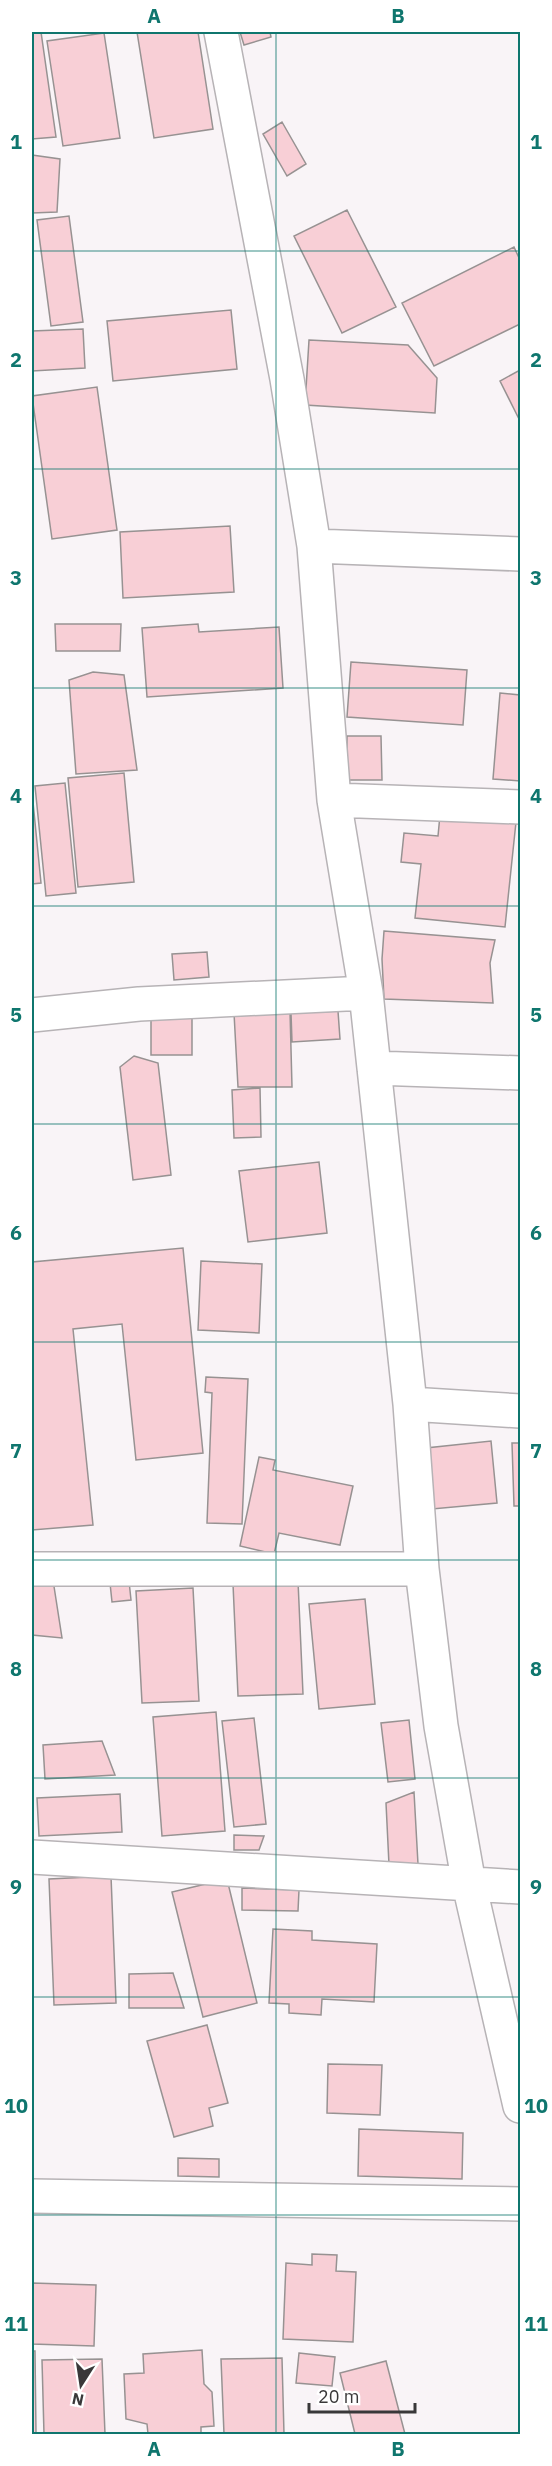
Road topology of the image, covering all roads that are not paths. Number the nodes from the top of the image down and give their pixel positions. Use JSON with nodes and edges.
{"nodes":[{"id":1,"x":222,"y":32,"type":"edge"},
{"id":2,"x":314,"y":546,"type":"junction"},
{"id":3,"x":520,"y":554,"type":"edge"},
{"id":4,"x":334,"y":800,"type":"junction"},
{"id":5,"x":520,"y":807,"type":"edge"},
{"id":6,"x":366,"y":993,"type":"junction"},
{"id":7,"x":32,"y":1015,"type":"edge"},
{"id":8,"x":374,"y":1068,"type":"junction"},
{"id":9,"x":520,"y":1073,"type":"edge"},
{"id":10,"x":410,"y":1404,"type":"junction"},
{"id":11,"x":520,"y":1411,"type":"edge"},
{"id":12,"x":32,"y":1569,"type":"edge"},
{"id":13,"x":422,"y":1569,"type":"junction"},
{"id":14,"x":32,"y":1857,"type":"edge"},
{"id":15,"x":469,"y":1884,"type":"junction"},
{"id":16,"x":520,"y":1887,"type":"edge"},
{"id":17,"x":520,"y":2106,"type":"edge"},
{"id":18,"x":32,"y":2196,"type":"edge"},
{"id":19,"x":520,"y":2204,"type":"edge"}],
"edges":[{"from":1,"to":2,"type":"street"},
{"from":2,"to":3,"type":"street"},
{"from":2,"to":4,"type":"street"},
{"from":4,"to":5,"type":"street"},
{"from":4,"to":6,"type":"street"},
{"from":6,"to":7,"type":"street"},
{"from":6,"to":8,"type":"street"},
{"from":8,"to":9,"type":"street"},
{"from":8,"to":10,"type":"street"},
{"from":10,"to":11,"type":"street"},
{"from":10,"to":13,"type":"street"},
{"from":12,"to":13,"type":"street"},
{"from":13,"to":15,"type":"street"},
{"from":14,"to":15,"type":"street"},
{"from":15,"to":16,"type":"street"},
{"from":15,"to":17,"type":"street"},
{"from":18,"to":19,"type":"street"}]}
